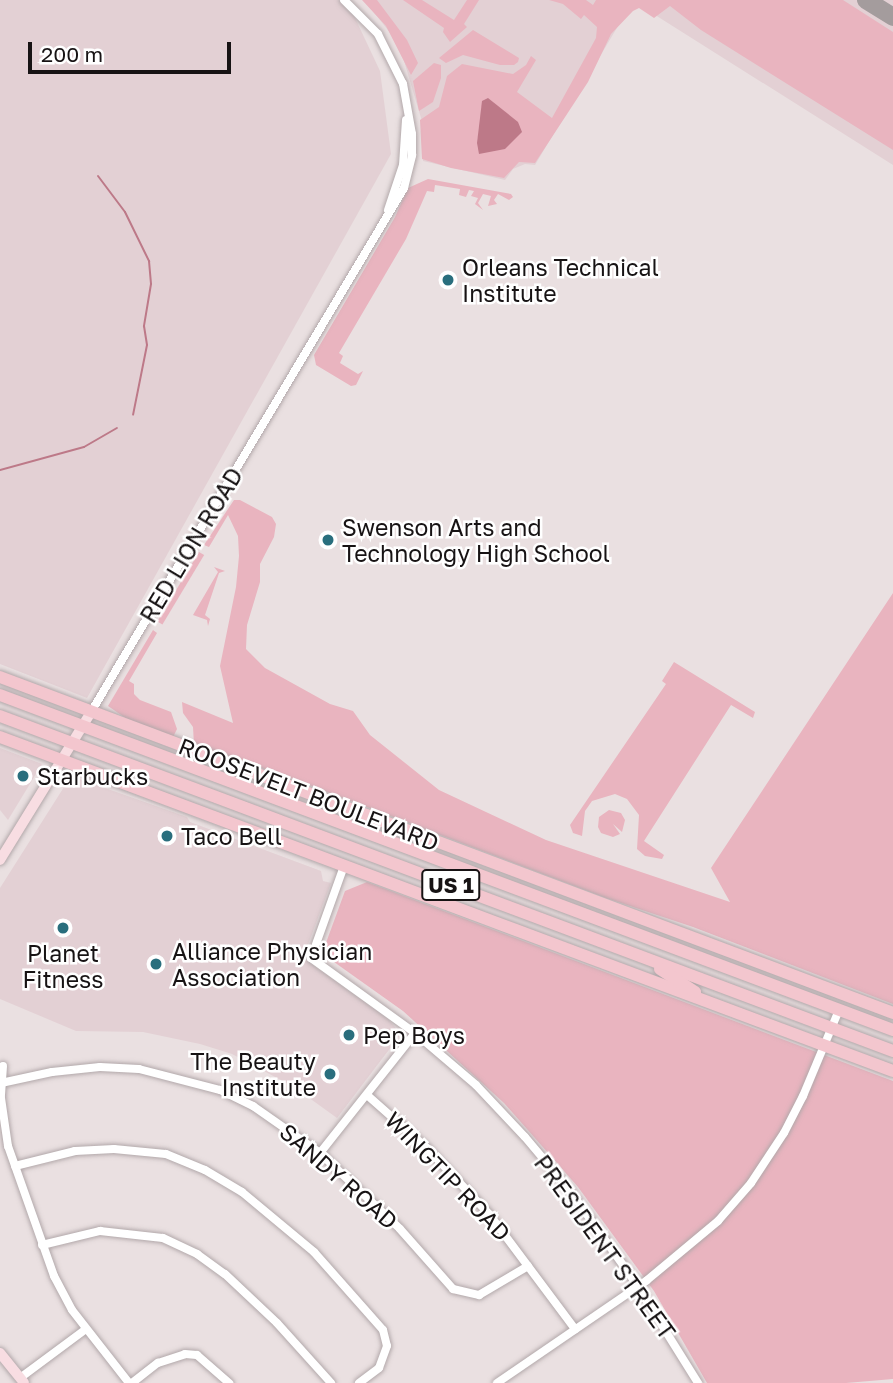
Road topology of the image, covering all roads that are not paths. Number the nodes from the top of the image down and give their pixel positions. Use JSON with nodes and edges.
{"nodes":[{"id":1,"x":344,"y":0,"type":"edge"},
{"id":2,"x":406,"y":99,"type":"junction"},
{"id":3,"x":380,"y":229,"type":"junction"},
{"id":4,"x":0,"y":677,"type":"edge"},
{"id":5,"x":0,"y":695,"type":"edge"},
{"id":6,"x":91,"y":712,"type":"junction"},
{"id":7,"x":0,"y":716,"type":"edge"},
{"id":8,"x":82,"y":726,"type":"junction"},
{"id":9,"x":0,"y":737,"type":"edge"},
{"id":10,"x":71,"y":743,"type":"junction"},
{"id":11,"x":61,"y":760,"type":"junction"},
{"id":12,"x":266,"y":778,"type":"junction"},
{"id":13,"x":328,"y":818,"type":"junction"},
{"id":14,"x":0,"y":860,"type":"edge"},
{"id":15,"x":344,"y":866,"type":"junction"},
{"id":16,"x":522,"y":891,"type":"junction"},
{"id":17,"x":590,"y":899,"type":"junction"},
{"id":18,"x":639,"y":956,"type":"junction"},
{"id":19,"x":715,"y":1005,"type":"junction"},
{"id":20,"x":839,"y":1010,"type":"junction"},
{"id":21,"x":893,"y":1013,"type":"edge"},
{"id":22,"x":831,"y":1028,"type":"junction"},
{"id":23,"x":893,"y":1030,"type":"edge"},
{"id":24,"x":415,"y":1033,"type":"junction"},
{"id":25,"x":824,"y":1046,"type":"junction"},
{"id":26,"x":893,"y":1051,"type":"edge"},
{"id":27,"x":3,"y":1066,"type":"dead end"},
{"id":28,"x":893,"y":1072,"type":"edge"},
{"id":29,"x":1,"y":1083,"type":"edge"},
{"id":30,"x":367,"y":1095,"type":"junction"},
{"id":31,"x":320,"y":1153,"type":"junction"},
{"id":32,"x":15,"y":1166,"type":"junction"},
{"id":33,"x":42,"y":1245,"type":"junction"},
{"id":34,"x":528,"y":1266,"type":"junction"},
{"id":35,"x":638,"y":1287,"type":"junction"},
{"id":36,"x":86,"y":1329,"type":"junction"},
{"id":37,"x":575,"y":1329,"type":"junction"},
{"id":38,"x":0,"y":1353,"type":"edge"},
{"id":39,"x":22,"y":1381,"type":"edge"},
{"id":40,"x":130,"y":1383,"type":"edge"},
{"id":41,"x":229,"y":1383,"type":"edge"},
{"id":42,"x":331,"y":1383,"type":"edge"},
{"id":43,"x":359,"y":1383,"type":"edge"},
{"id":44,"x":497,"y":1383,"type":"edge"},
{"id":45,"x":698,"y":1383,"type":"edge"}],
"edges":[{"from":1,"to":2,"type":"street"},
{"from":2,"to":3,"type":"street","name":"RED LION ROAD"},
{"from":2,"to":3,"type":"street","name":"RED LION ROAD"},
{"from":3,"to":6,"type":"street","name":"RED LION ROAD"},
{"from":4,"to":6,"type":"highway","name":"ROOSEVELT BOULEVARD","number":"US 1"},
{"from":5,"to":8,"type":"highway","name":"ROOSEVELT BOULEVARD","number":"US 1"},
{"from":6,"to":8,"type":"main road","name":"RED LION ROAD"},
{"from":6,"to":12,"type":"highway","name":"ROOSEVELT BOULEVARD","number":"US 1"},
{"from":7,"to":10,"type":"highway","name":"ROOSEVELT BOULEVARD","number":"US 1"},
{"from":8,"to":10,"type":"main road","name":"RED LION ROAD"},
{"from":8,"to":13,"type":"highway","name":"ROOSEVELT BOULEVARD","number":"US 1"},
{"from":9,"to":11,"type":"highway","number":"US 1"},
{"from":10,"to":11,"type":"main road","name":"RED LION ROAD"},
{"from":10,"to":18,"type":"highway","name":"ROOSEVELT BOULEVARD","number":"US 1"},
{"from":11,"to":14,"type":"main road","name":"RED LION ROAD"},
{"from":11,"to":15,"type":"highway","number":"US 1"},
{"from":12,"to":13,"type":"highway"},
{"from":12,"to":17,"type":"highway","name":"ROOSEVELT BOULEVARD","number":"US 1"},
{"from":13,"to":16,"type":"highway","name":"ROOSEVELT BOULEVARD","number":"US 1"},
{"from":15,"to":19,"type":"highway","number":"US 1"},
{"from":15,"to":24,"type":"street","name":"PRESIDENT STREET"},
{"from":16,"to":17,"type":"highway"},
{"from":16,"to":20,"type":"highway","name":"ROOSEVELT BOULEVARD","number":"US 1"},
{"from":17,"to":21,"type":"highway","name":"ROOSEVELT BOULEVARD","number":"US 1"},
{"from":18,"to":19,"type":"highway"},
{"from":18,"to":22,"type":"highway","name":"ROOSEVELT BOULEVARD","number":"US 1"},
{"from":19,"to":25,"type":"highway","number":"US 1"},
{"from":20,"to":22,"type":"street"},
{"from":20,"to":23,"type":"highway","name":"ROOSEVELT BOULEVARD","number":"US 1"},
{"from":22,"to":25,"type":"street"},
{"from":22,"to":26,"type":"highway","name":"ROOSEVELT BOULEVARD","number":"US 1"},
{"from":24,"to":30,"type":"street"},
{"from":24,"to":35,"type":"street","name":"PRESIDENT STREET"},
{"from":25,"to":28,"type":"highway","number":"US 1"},
{"from":25,"to":35,"type":"street"},
{"from":27,"to":29,"type":"street"},
{"from":29,"to":31,"type":"street","name":"SANDY ROAD"},
{"from":29,"to":32,"type":"street"},
{"from":30,"to":31,"type":"street"},
{"from":30,"to":34,"type":"street","name":"WINGTIP ROAD"},
{"from":31,"to":34,"type":"street","name":"SANDY ROAD"},
{"from":32,"to":33,"type":"street"},
{"from":32,"to":43,"type":"street"},
{"from":33,"to":36,"type":"street"},
{"from":33,"to":42,"type":"street"},
{"from":34,"to":37,"type":"street","name":"WINGTIP ROAD"},
{"from":35,"to":37,"type":"street"},
{"from":35,"to":45,"type":"street","name":"PRESIDENT STREET"},
{"from":36,"to":39,"type":"street"},
{"from":36,"to":40,"type":"street"},
{"from":37,"to":44,"type":"street"},
{"from":38,"to":39,"type":"main road"},
{"from":40,"to":41,"type":"street"}]}
